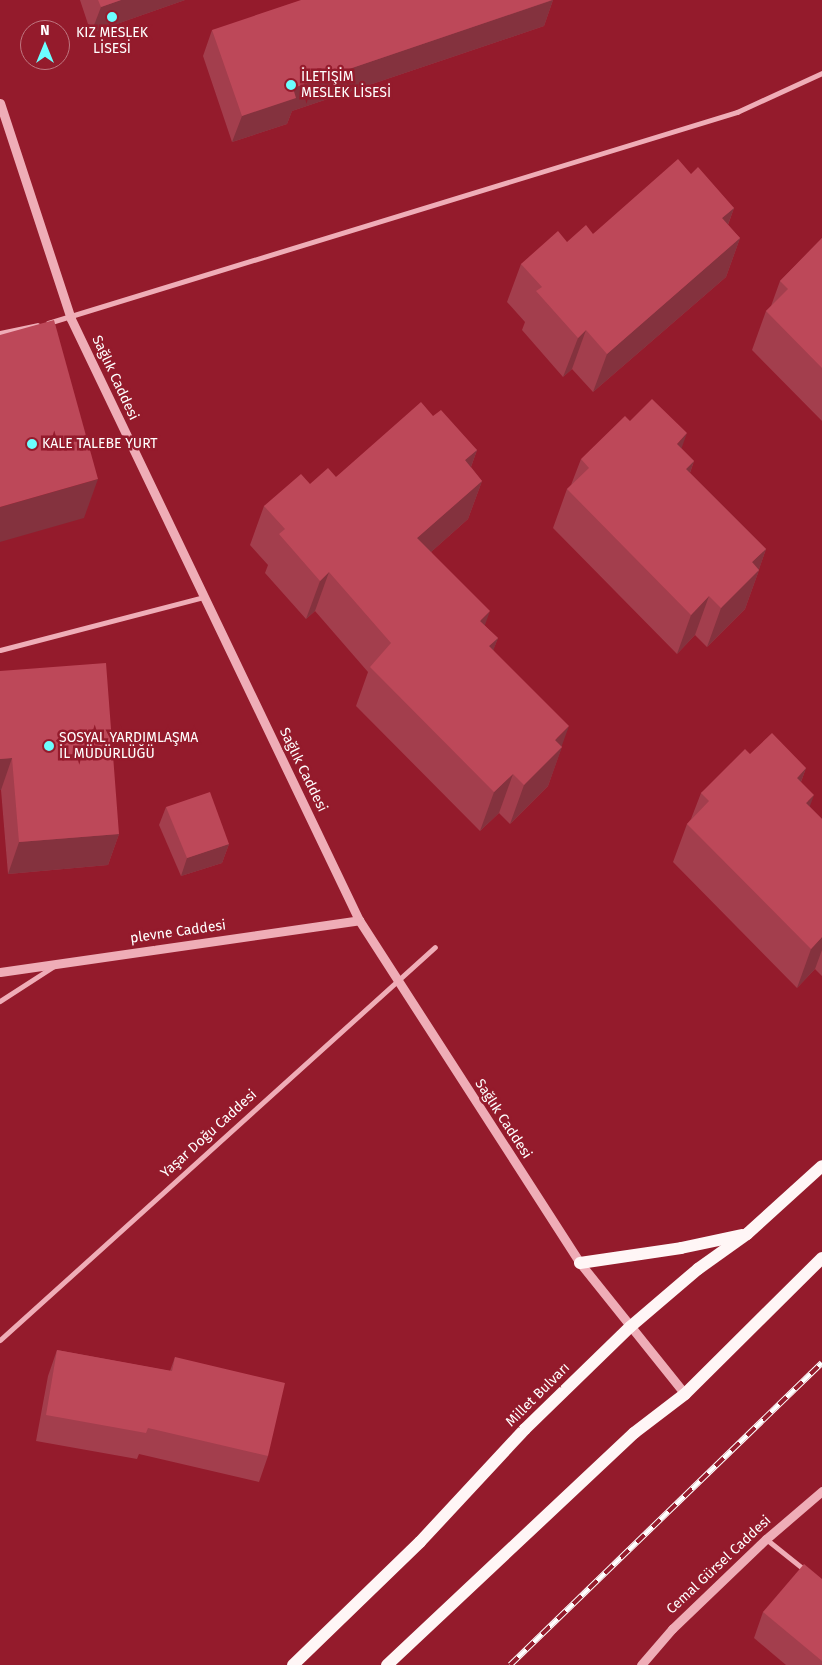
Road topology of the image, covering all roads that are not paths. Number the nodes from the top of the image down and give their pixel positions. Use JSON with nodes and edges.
{"nodes":[{"id":1,"x":822,"y":73,"type":"edge"},
{"id":2,"x":0,"y":103,"type":"edge"},
{"id":3,"x":71,"y":319,"type":"junction"},
{"id":4,"x":0,"y":333,"type":"edge"},
{"id":5,"x":204,"y":598,"type":"junction"},
{"id":6,"x":0,"y":650,"type":"edge"},
{"id":7,"x":359,"y":920,"type":"junction"},
{"id":8,"x":435,"y":947,"type":"dead end"},
{"id":9,"x":56,"y":964,"type":"junction"},
{"id":10,"x":0,"y":972,"type":"edge"},
{"id":11,"x":397,"y":981,"type":"junction"},
{"id":12,"x":0,"y":1002,"type":"edge"},
{"id":13,"x":822,"y":1166,"type":"edge"},
{"id":14,"x":747,"y":1234,"type":"junction"},
{"id":15,"x":822,"y":1258,"type":"edge"},
{"id":16,"x":580,"y":1263,"type":"junction"},
{"id":17,"x":630,"y":1327,"type":"junction"},
{"id":18,"x":0,"y":1340,"type":"edge"},
{"id":19,"x":685,"y":1394,"type":"junction"},
{"id":20,"x":822,"y":1491,"type":"edge"},
{"id":21,"x":766,"y":1539,"type":"junction"},
{"id":22,"x":815,"y":1578,"type":"edge"},
{"id":23,"x":293,"y":1665,"type":"edge"},
{"id":24,"x":387,"y":1665,"type":"edge"},
{"id":25,"x":641,"y":1665,"type":"edge"}],
"edges":[{"from":1,"to":3,"type":"street"},
{"from":2,"to":3,"type":"street","name":"Sağlık Caddesi"},
{"from":3,"to":4,"type":"street"},
{"from":3,"to":5,"type":"street","name":"Sağlık Caddesi"},
{"from":5,"to":6,"type":"street"},
{"from":5,"to":7,"type":"street","name":"Sağlık Caddesi"},
{"from":7,"to":9,"type":"street","name":"plevne Caddesi"},
{"from":7,"to":11,"type":"street","name":"Sağlık Caddesi"},
{"from":8,"to":11,"type":"street","name":"Yaşar Doğu Caddesi"},
{"from":9,"to":10,"type":"street","name":"plevne Caddesi"},
{"from":9,"to":12,"type":"street"},
{"from":11,"to":16,"type":"street","name":"Sağlık Caddesi"},
{"from":11,"to":18,"type":"street","name":"Yaşar Doğu Caddesi"},
{"from":13,"to":14,"type":"main road","name":"Millet Bulvarı"},
{"from":14,"to":16,"type":"main road"},
{"from":14,"to":17,"type":"main road","name":"Millet Bulvarı"},
{"from":15,"to":19,"type":"main road"},
{"from":16,"to":17,"type":"street","name":"Sağlık Caddesi"},
{"from":17,"to":19,"type":"street","name":"Sağlık Caddesi"},
{"from":17,"to":23,"type":"main road","name":"Millet Bulvarı"},
{"from":19,"to":24,"type":"main road"},
{"from":20,"to":21,"type":"street","name":"Cemal Gürsel Caddesi"},
{"from":21,"to":22,"type":"street"},
{"from":21,"to":25,"type":"street","name":"Cemal Gürsel Caddesi"}]}
